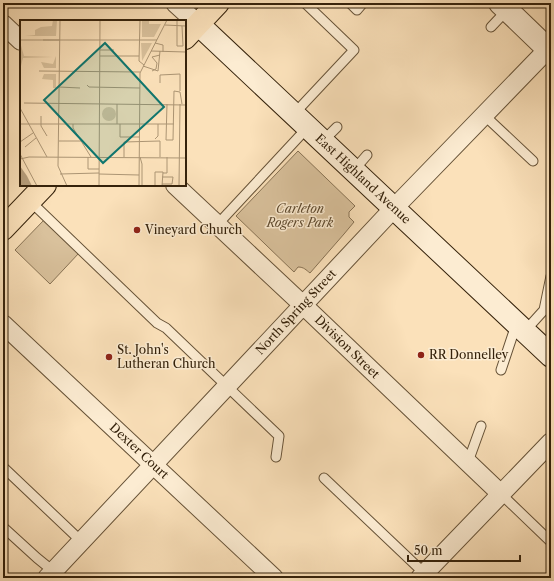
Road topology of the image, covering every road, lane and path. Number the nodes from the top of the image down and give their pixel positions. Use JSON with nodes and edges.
{"nodes":[{"id":1,"x":175,"y":3,"type":"edge"},
{"id":2,"x":218,"y":3,"type":"edge"},
{"id":3,"x":305,"y":3,"type":"edge"},
{"id":4,"x":350,"y":3,"type":"edge"},
{"id":5,"x":363,"y":3,"type":"edge"},
{"id":6,"x":504,"y":6,"type":"edge"},
{"id":7,"x":185,"y":20,"type":"edge"},
{"id":8,"x":186,"y":21,"type":"edge"},
{"id":9,"x":3,"y":24,"type":"edge"},
{"id":10,"x":491,"y":27,"type":"dead end"},
{"id":11,"x":192,"y":31,"type":"edge"},
{"id":12,"x":20,"y":40,"type":"edge"},
{"id":13,"x":550,"y":49,"type":"edge"},
{"id":14,"x":484,"y":114,"type":"junction"},
{"id":15,"x":316,"y":127,"type":"junction"},
{"id":16,"x":533,"y":161,"type":"dead end"},
{"id":17,"x":44,"y":186,"type":"edge"},
{"id":18,"x":176,"y":186,"type":"edge"},
{"id":19,"x":30,"y":201,"type":"junction"},
{"id":20,"x":394,"y":208,"type":"junction"},
{"id":21,"x":217,"y":224,"type":"junction"},
{"id":22,"x":3,"y":229,"type":"edge"},
{"id":23,"x":551,"y":276,"type":"edge"},
{"id":24,"x":303,"y":305,"type":"junction"},
{"id":25,"x":3,"y":324,"type":"edge"},
{"id":26,"x":521,"y":327,"type":"junction"},
{"id":27,"x":551,"y":356,"type":"edge"},
{"id":28,"x":501,"y":370,"type":"dead end"},
{"id":29,"x":226,"y":387,"type":"junction"},
{"id":30,"x":481,"y":426,"type":"dead end"},
{"id":31,"x":551,"y":442,"type":"edge"},
{"id":32,"x":276,"y":457,"type":"dead end"},
{"id":33,"x":468,"y":462,"type":"junction"},
{"id":34,"x":153,"y":464,"type":"junction"},
{"id":35,"x":3,"y":467,"type":"edge"},
{"id":36,"x":324,"y":478,"type":"dead end"},
{"id":37,"x":501,"y":494,"type":"junction"},
{"id":38,"x":3,"y":527,"type":"edge"},
{"id":39,"x":81,"y":541,"type":"junction"},
{"id":40,"x":551,"y":542,"type":"edge"},
{"id":41,"x":50,"y":575,"type":"edge"},
{"id":42,"x":422,"y":576,"type":"edge"},
{"id":43,"x":274,"y":578,"type":"edge"}],
"edges":[{"from":1,"to":7,"type":"street","name":"East Highland Avenue"},
{"from":2,"to":11,"type":"main road"},
{"from":3,"to":15,"type":"lane"},
{"from":4,"to":5,"type":"lane"},
{"from":6,"to":10,"type":"lane"},
{"from":6,"to":13,"type":"main road"},
{"from":8,"to":11,"type":"street","name":"East Highland Avenue"},
{"from":9,"to":12,"type":"street"},
{"from":11,"to":15,"type":"main road","name":"East Highland Avenue"},
{"from":13,"to":14,"type":"street","name":"North Spring Street"},
{"from":14,"to":16,"type":"lane"},
{"from":14,"to":20,"type":"street","name":"North Spring Street"},
{"from":15,"to":20,"type":"main road","name":"East Highland Avenue"},
{"from":15,"to":21,"type":"lane"},
{"from":17,"to":19,"type":"main road"},
{"from":18,"to":21,"type":"street","name":"Division Street"},
{"from":19,"to":22,"type":"main road"},
{"from":19,"to":29,"type":"lane"},
{"from":20,"to":24,"type":"street","name":"North Spring Street"},
{"from":20,"to":26,"type":"main road","name":"East Highland Avenue"},
{"from":21,"to":24,"type":"street","name":"Division Street"},
{"from":23,"to":26,"type":"lane"},
{"from":24,"to":29,"type":"street","name":"North Spring Street"},
{"from":24,"to":33,"type":"street","name":"Division Street"},
{"from":25,"to":34,"type":"street","name":"Dexter Court"},
{"from":26,"to":27,"type":"main road","name":"East Highland Avenue"},
{"from":26,"to":28,"type":"lane"},
{"from":29,"to":32,"type":"lane"},
{"from":29,"to":34,"type":"street","name":"North Spring Street"},
{"from":30,"to":33,"type":"lane"},
{"from":31,"to":37,"type":"street"},
{"from":33,"to":37,"type":"street","name":"Division Street"},
{"from":34,"to":39,"type":"street","name":"North Spring Street"},
{"from":34,"to":43,"type":"street","name":"Dexter Court"},
{"from":35,"to":39,"type":"lane"},
{"from":36,"to":42,"type":"lane"},
{"from":37,"to":40,"type":"lane"},
{"from":37,"to":42,"type":"street"},
{"from":38,"to":41,"type":"lane"},
{"from":39,"to":41,"type":"street","name":"North Spring Street"}]}
